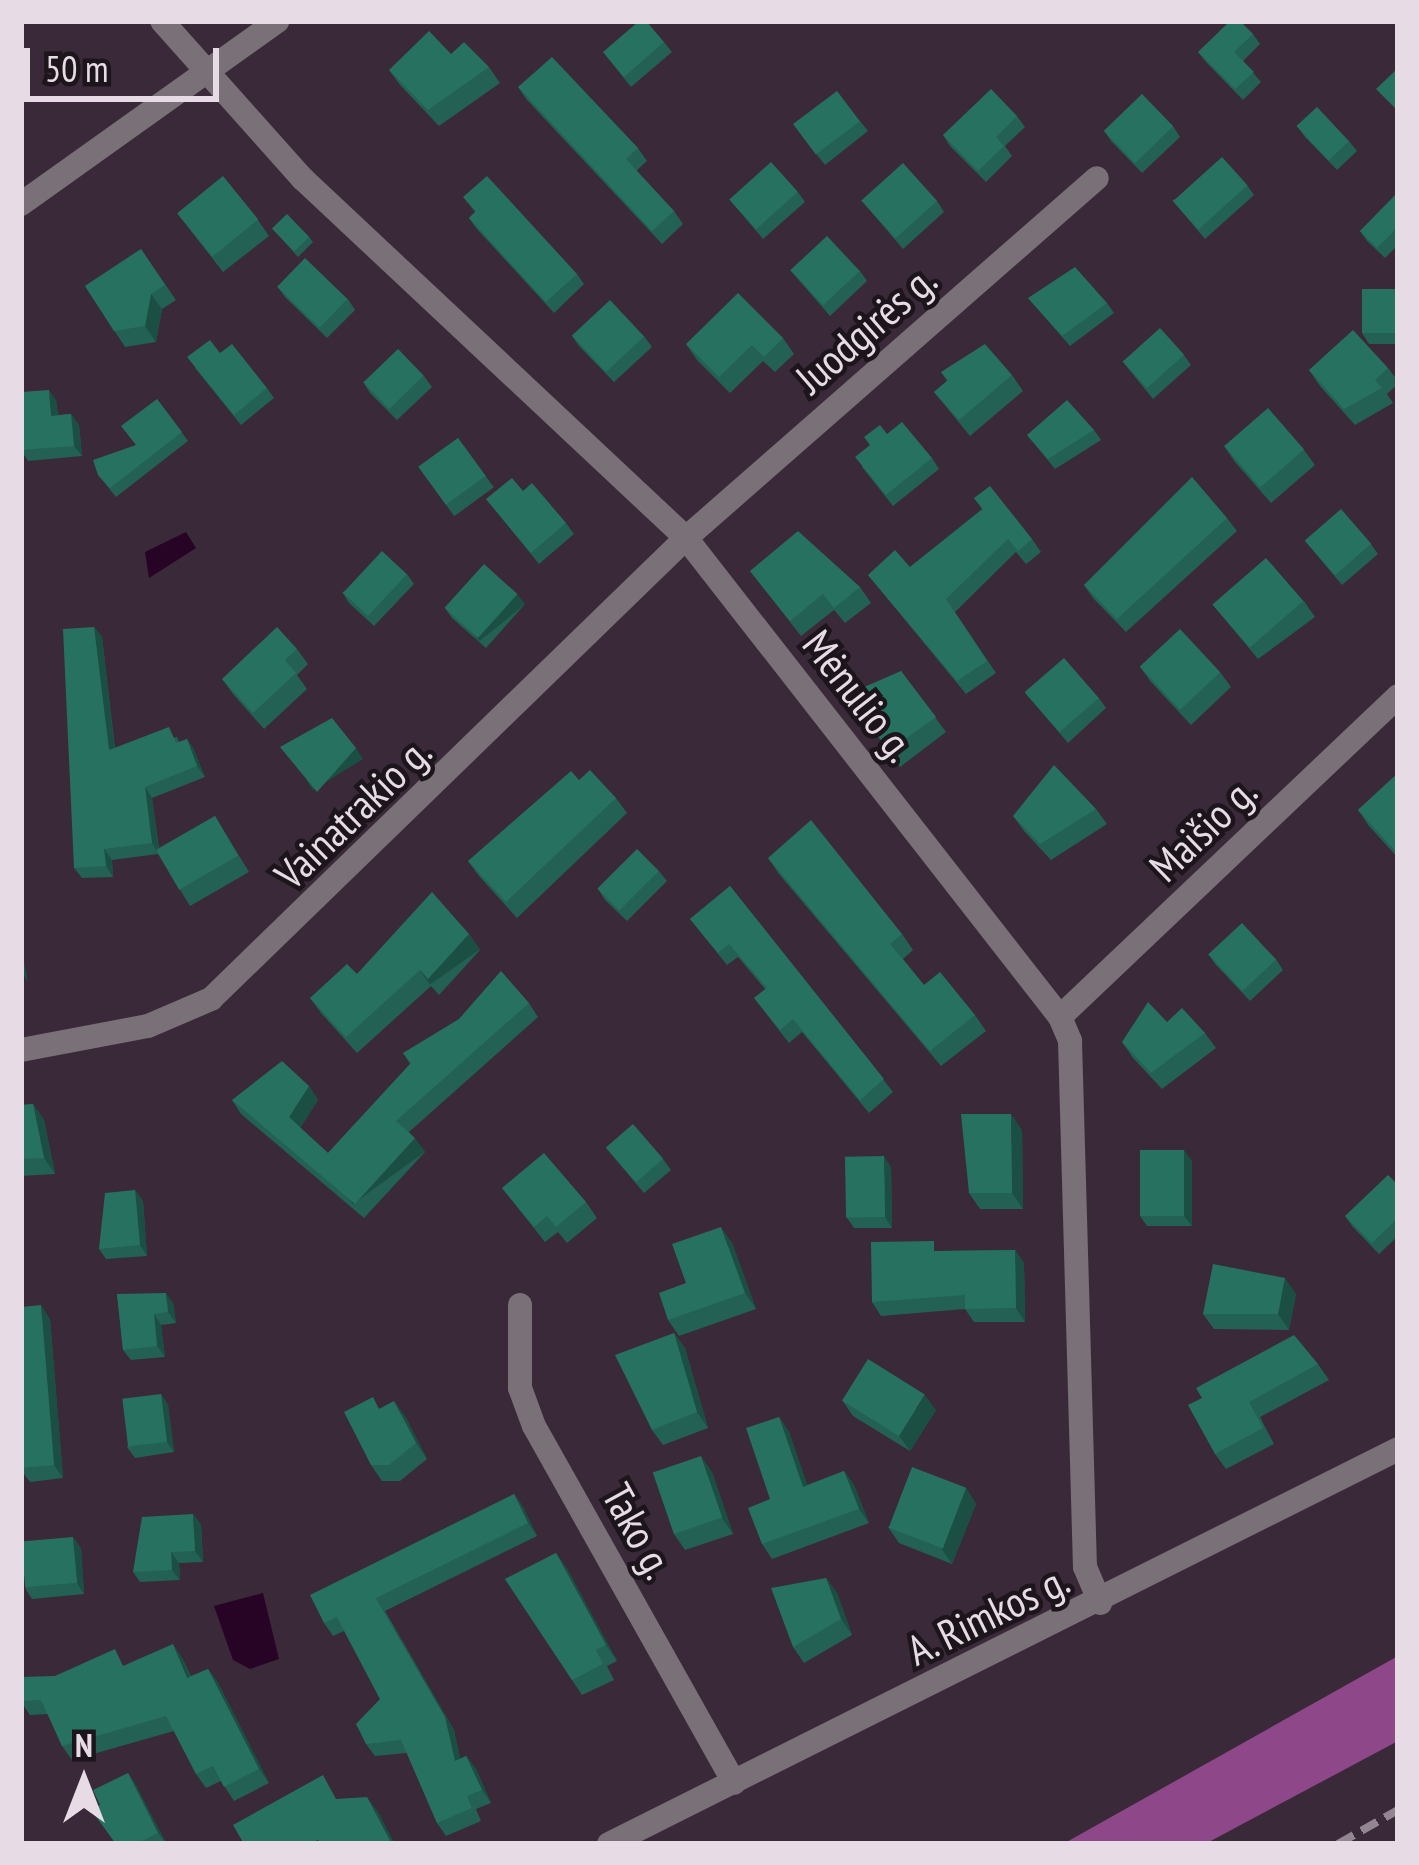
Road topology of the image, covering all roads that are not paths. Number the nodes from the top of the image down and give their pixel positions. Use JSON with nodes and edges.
{"nodes":[{"id":1,"x":163,"y":21,"type":"edge"},
{"id":2,"x":278,"y":21,"type":"edge"},
{"id":3,"x":202,"y":74,"type":"junction"},
{"id":4,"x":1097,"y":178,"type":"dead end"},
{"id":5,"x":21,"y":204,"type":"edge"},
{"id":6,"x":686,"y":538,"type":"junction"},
{"id":7,"x":1398,"y":695,"type":"edge"},
{"id":8,"x":1060,"y":1017,"type":"junction"},
{"id":9,"x":21,"y":1050,"type":"edge"},
{"id":10,"x":520,"y":1305,"type":"dead end"},
{"id":11,"x":1398,"y":1449,"type":"edge"},
{"id":12,"x":1100,"y":1603,"type":"junction"},
{"id":13,"x":734,"y":1783,"type":"junction"},
{"id":14,"x":609,"y":1844,"type":"edge"}],
"edges":[{"from":1,"to":3,"type":"street","name":"Mėnulio g."},
{"from":2,"to":3,"type":"street"},
{"from":3,"to":5,"type":"street"},
{"from":3,"to":6,"type":"street","name":"Mėnulio g."},
{"from":4,"to":6,"type":"street","name":"Juodgirės g."},
{"from":6,"to":8,"type":"street","name":"Mėnulio g."},
{"from":6,"to":9,"type":"street","name":"Vainatrakio g."},
{"from":7,"to":8,"type":"street","name":"Maišio g."},
{"from":8,"to":12,"type":"street","name":"Mėnulio g."},
{"from":10,"to":13,"type":"street","name":"Tako g."},
{"from":11,"to":12,"type":"street","name":"A. Rimkos g."},
{"from":12,"to":13,"type":"street","name":"A. Rimkos g."},
{"from":13,"to":14,"type":"street","name":"A. Rimkos g."}]}
